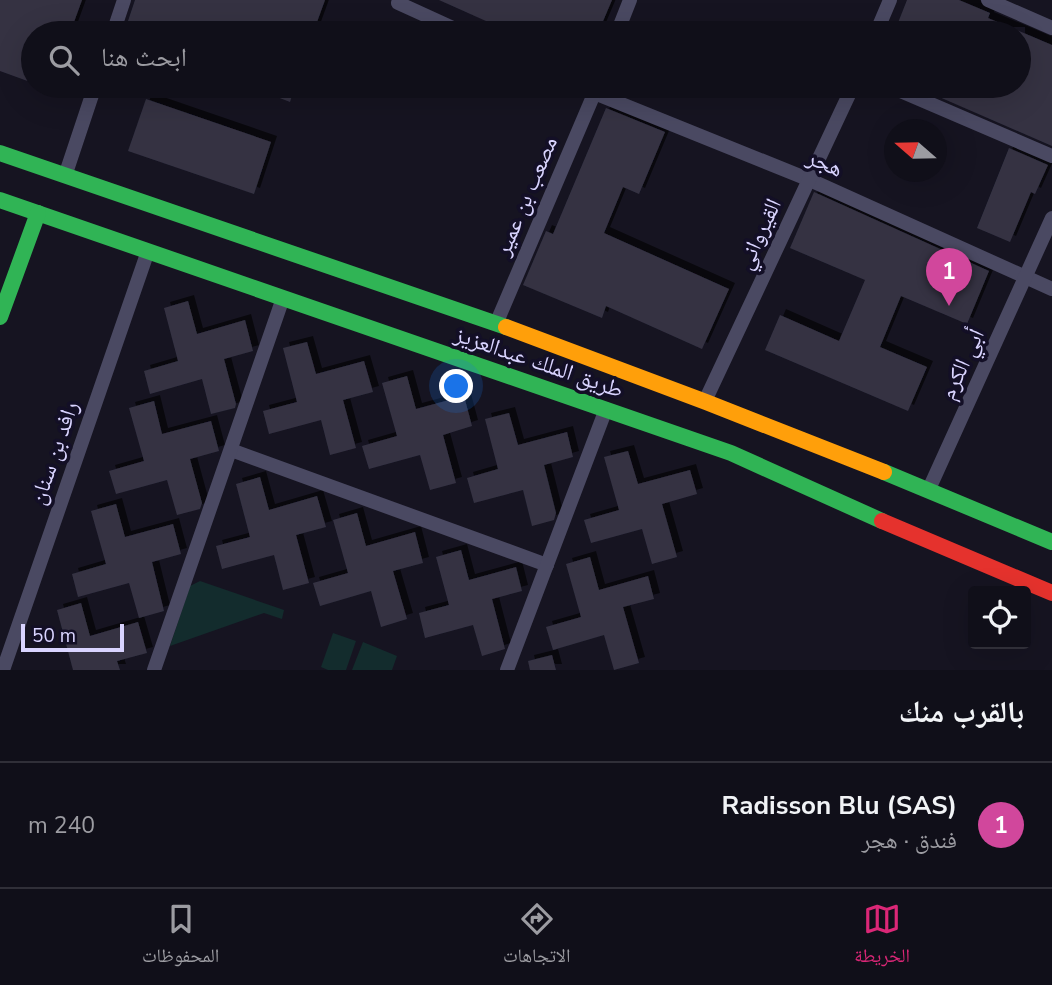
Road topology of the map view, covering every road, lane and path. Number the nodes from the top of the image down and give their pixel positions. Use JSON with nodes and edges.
{"nodes":[{"id":1,"x":124,"y":0,"type":"edge"},
{"id":2,"x":630,"y":0,"type":"edge"},
{"id":3,"x":890,"y":0,"type":"edge"},
{"id":4,"x":988,"y":0,"type":"edge"},
{"id":5,"x":398,"y":3,"type":"dead end"},
{"id":6,"x":117,"y":21,"type":"edge"},
{"id":7,"x":438,"y":21,"type":"edge"},
{"id":8,"x":622,"y":21,"type":"edge"},
{"id":9,"x":881,"y":21,"type":"edge"},
{"id":10,"x":1052,"y":28,"type":"edge"},
{"id":11,"x":91,"y":98,"type":"edge"},
{"id":12,"x":592,"y":98,"type":"edge"},
{"id":13,"x":614,"y":98,"type":"edge"},
{"id":14,"x":848,"y":98,"type":"edge"},
{"id":15,"x":917,"y":98,"type":"edge"},
{"id":16,"x":0,"y":153,"type":"edge"},
{"id":17,"x":1052,"y":156,"type":"edge"},
{"id":18,"x":65,"y":176,"type":"junction"},
{"id":19,"x":810,"y":180,"type":"junction"},
{"id":20,"x":1,"y":205,"type":"edge"},
{"id":21,"x":38,"y":213,"type":"junction"},
{"id":22,"x":1052,"y":218,"type":"edge"},
{"id":23,"x":148,"y":251,"type":"junction"},
{"id":24,"x":1026,"y":278,"type":"junction"},
{"id":25,"x":6,"y":283,"type":"edge"},
{"id":26,"x":1052,"y":289,"type":"edge"},
{"id":27,"x":283,"y":298,"type":"junction"},
{"id":28,"x":0,"y":317,"type":"edge"},
{"id":29,"x":496,"y":324,"type":"junction"},
{"id":30,"x":705,"y":401,"type":"junction"},
{"id":31,"x":606,"y":409,"type":"junction"},
{"id":32,"x":231,"y":450,"type":"junction"},
{"id":33,"x":929,"y":489,"type":"junction"},
{"id":34,"x":1052,"y":542,"type":"edge"},
{"id":35,"x":547,"y":565,"type":"junction"},
{"id":36,"x":1052,"y":593,"type":"edge"},
{"id":37,"x":3,"y":670,"type":"edge"},
{"id":38,"x":154,"y":670,"type":"edge"},
{"id":39,"x":507,"y":670,"type":"edge"}],
"edges":[{"from":1,"to":6,"type":"street"},
{"from":2,"to":8,"type":"street"},
{"from":3,"to":9,"type":"street"},
{"from":4,"to":10,"type":"street"},
{"from":5,"to":7,"type":"street"},
{"from":11,"to":18,"type":"street"},
{"from":12,"to":29,"type":"street","name":"مصعب بن عمير"},
{"from":13,"to":19,"type":"street","name":"هجر"},
{"from":14,"to":19,"type":"street","name":"القيرواني"},
{"from":15,"to":17,"type":"street"},
{"from":16,"to":18,"type":"main road","name":"طريق الملك عبدالعزيز"},
{"from":18,"to":29,"type":"main road","name":"طريق الملك عبدالعزيز"},
{"from":19,"to":24,"type":"street","name":"هجر"},
{"from":19,"to":30,"type":"street","name":"القيرواني"},
{"from":20,"to":21,"type":"main road","name":"طريق الملك عبدالعزيز"},
{"from":21,"to":23,"type":"main road","name":"طريق الملك عبدالعزيز"},
{"from":21,"to":25,"type":"main road"},
{"from":22,"to":24,"type":"street","name":"أبي الكرم"},
{"from":23,"to":27,"type":"main road","name":"طريق الملك عبدالعزيز"},
{"from":23,"to":37,"type":"street","name":"رافد بن سنان"},
{"from":24,"to":26,"type":"street","name":"هجر"},
{"from":24,"to":33,"type":"street","name":"أبي الكرم"},
{"from":25,"to":28,"type":"main road"},
{"from":27,"to":31,"type":"main road","name":"طريق الملك عبدالعزيز"},
{"from":27,"to":32,"type":"street"},
{"from":29,"to":30,"type":"main road","name":"طريق الملك عبدالعزيز"},
{"from":30,"to":33,"type":"main road","name":"طريق الملك عبدالعزيز"},
{"from":31,"to":35,"type":"street"},
{"from":31,"to":36,"type":"main road","name":"طريق الملك عبدالعزيز"},
{"from":32,"to":35,"type":"street"},
{"from":32,"to":38,"type":"street"},
{"from":33,"to":34,"type":"main road","name":"طريق الملك عبدالعزيز"},
{"from":35,"to":39,"type":"street"}]}
